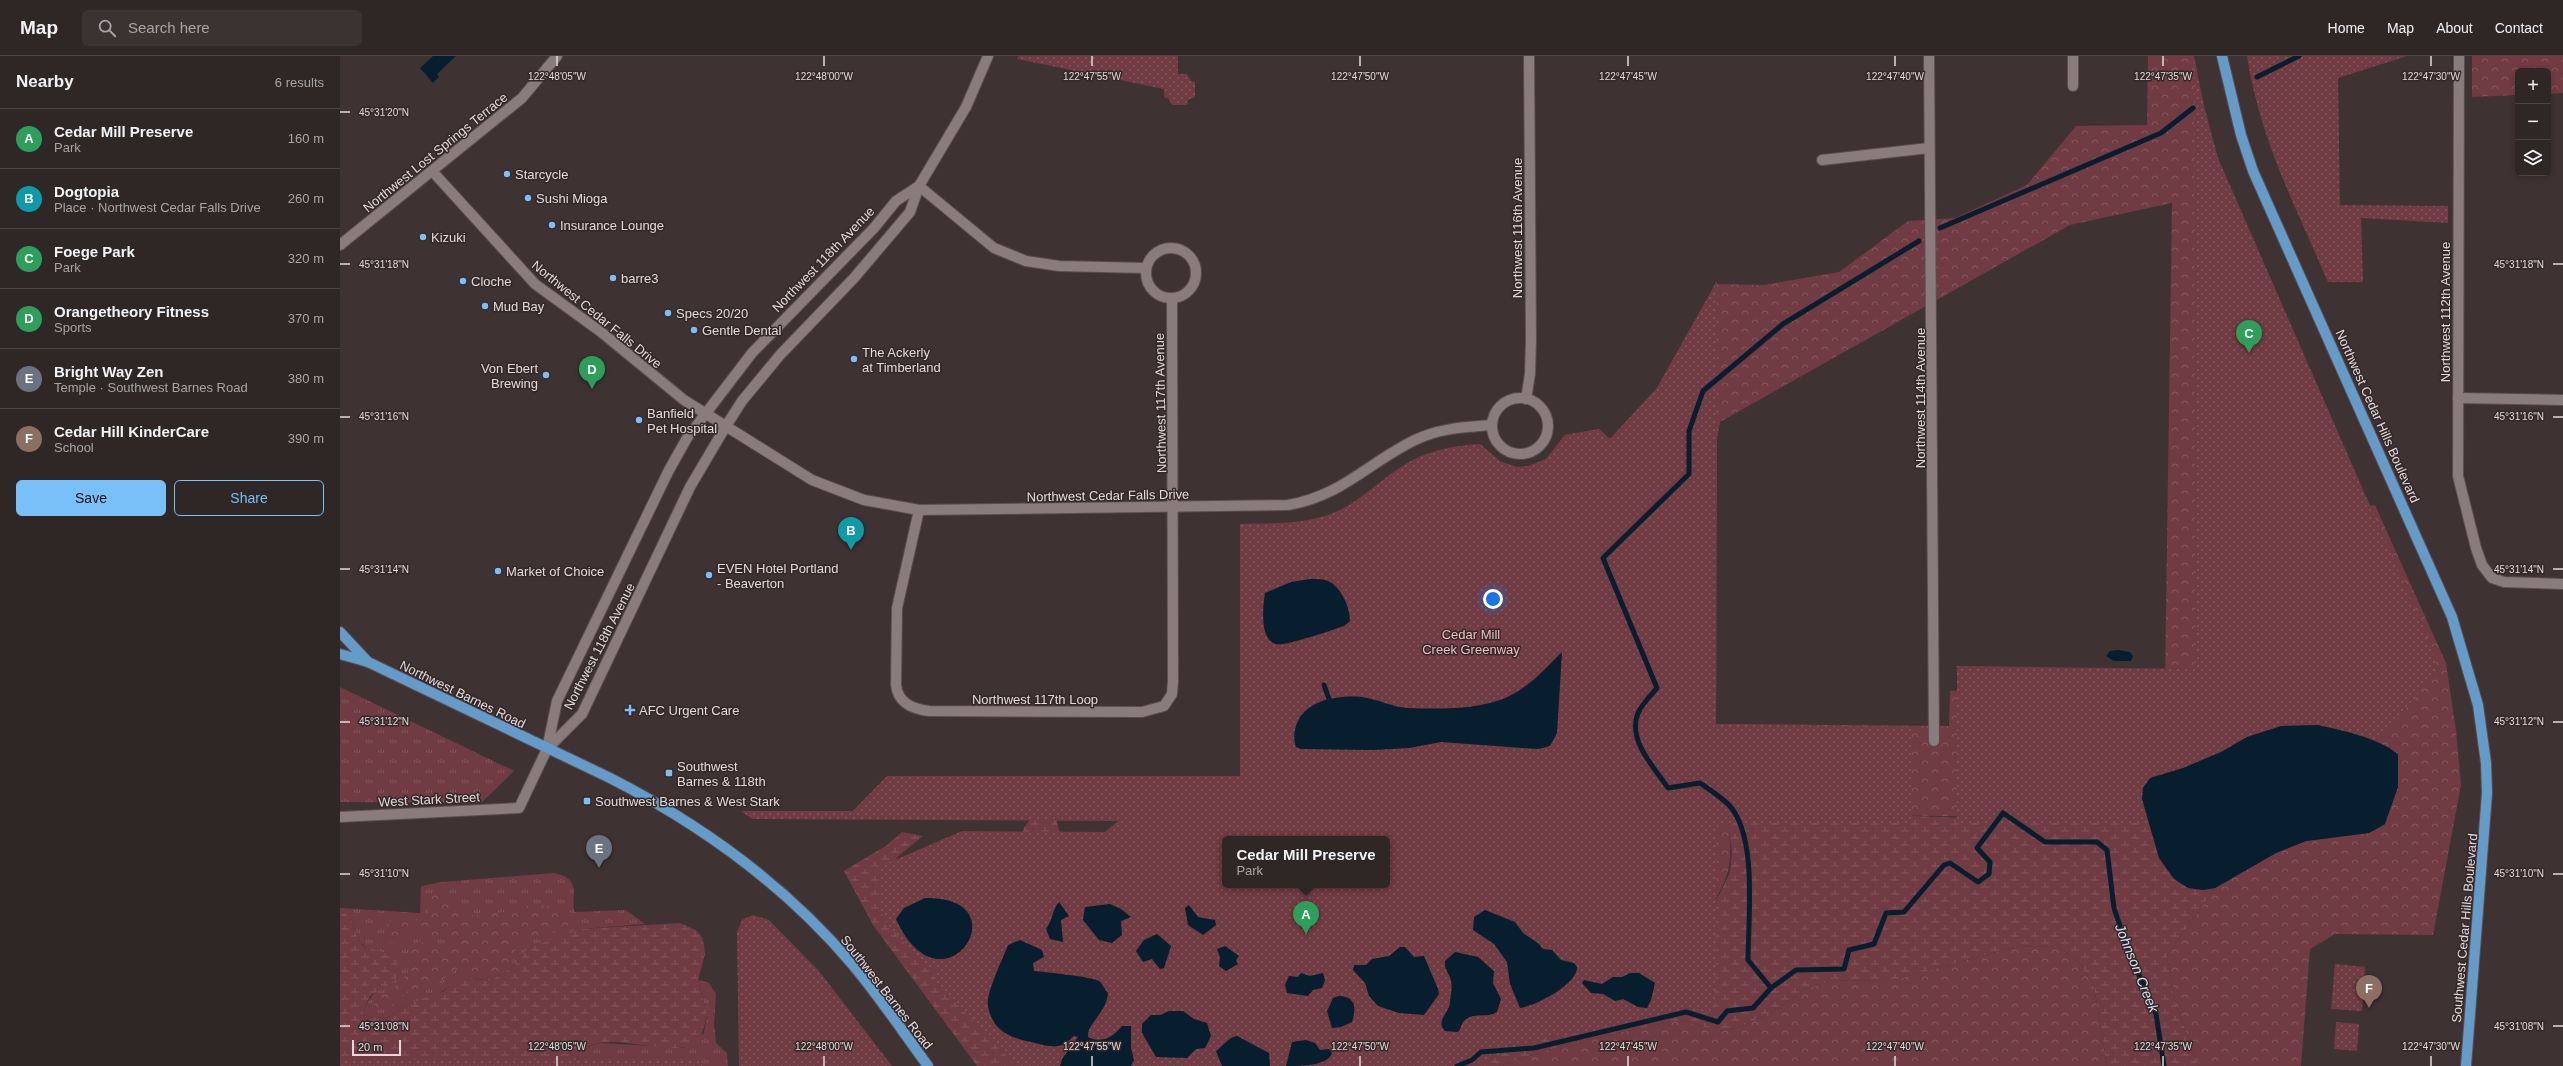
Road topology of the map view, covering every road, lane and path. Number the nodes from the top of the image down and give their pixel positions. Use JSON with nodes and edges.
{"nodes":[{"id":1,"x":557,"y":56,"type":"edge"},
{"id":2,"x":988,"y":56,"type":"edge"},
{"id":3,"x":1530,"y":56,"type":"edge"},
{"id":4,"x":1929,"y":56,"type":"edge"},
{"id":5,"x":2073,"y":56,"type":"edge"},
{"id":6,"x":2222,"y":56,"type":"edge"},
{"id":7,"x":2459,"y":56,"type":"edge"},
{"id":8,"x":2073,"y":86,"type":"dead end"},
{"id":9,"x":1929,"y":148,"type":"junction"},
{"id":10,"x":1822,"y":160,"type":"dead end"},
{"id":11,"x":433,"y":172,"type":"junction"},
{"id":12,"x":919,"y":186,"type":"junction"},
{"id":13,"x":340,"y":245,"type":"edge"},
{"id":14,"x":1145,"y":268,"type":"junction"},
{"id":15,"x":1172,"y":298,"type":"junction"},
{"id":16,"x":2458,"y":398,"type":"junction"},
{"id":17,"x":1526,"y":399,"type":"junction"},
{"id":18,"x":2563,"y":400,"type":"edge"},
{"id":19,"x":705,"y":413,"type":"junction"},
{"id":20,"x":1492,"y":425,"type":"junction"},
{"id":21,"x":726,"y":426,"type":"junction"},
{"id":22,"x":1173,"y":507,"type":"junction"},
{"id":23,"x":919,"y":510,"type":"junction"},
{"id":24,"x":2563,"y":584,"type":"edge"},
{"id":25,"x":340,"y":632,"type":"edge"},
{"id":26,"x":340,"y":654,"type":"edge"},
{"id":27,"x":368,"y":662,"type":"junction"},
{"id":28,"x":1934,"y":741,"type":"dead end"},
{"id":29,"x":547,"y":749,"type":"junction"},
{"id":30,"x":2487,"y":792,"type":"joint"},
{"id":31,"x":340,"y":817,"type":"edge"},
{"id":32,"x":928,"y":1066,"type":"edge"},
{"id":33,"x":2466,"y":1066,"type":"edge"}],
"edges":[{"from":1,"to":11,"type":"street","name":"Northwest Lost Springs Terrace"},
{"from":2,"to":12,"type":"street","name":"Northwest 118th Avenue"},
{"from":3,"to":17,"type":"street","name":"Northwest 116th Avenue"},
{"from":4,"to":9,"type":"street","name":"Northwest 114th Avenue"},
{"from":5,"to":8,"type":"street"},
{"from":6,"to":30,"type":"main road","name":"Northwest Cedar Hills Boulevard"},
{"from":7,"to":16,"type":"street","name":"Northwest 112th Avenue"},
{"from":9,"to":10,"type":"street"},
{"from":9,"to":28,"type":"street","name":"Northwest 114th Avenue"},
{"from":11,"to":13,"type":"street","name":"Northwest Lost Springs Terrace"},
{"from":11,"to":19,"type":"street","name":"Northwest Cedar Falls Drive"},
{"from":12,"to":14,"type":"street"},
{"from":12,"to":19,"type":"street","name":"Northwest 118th Avenue"},
{"from":12,"to":21,"type":"street","name":"Northwest 118th Avenue"},
{"from":14,"to":15,"type":"street"},
{"from":14,"to":15,"type":"street"},
{"from":15,"to":22,"type":"street","name":"Northwest 117th Avenue"},
{"from":16,"to":18,"type":"street"},
{"from":16,"to":24,"type":"street","name":"Northwest 112th Avenue"},
{"from":17,"to":20,"type":"street"},
{"from":17,"to":20,"type":"street"},
{"from":19,"to":21,"type":"street","name":"Northwest Cedar Falls Drive"},
{"from":19,"to":29,"type":"street","name":"Northwest 118th Avenue"},
{"from":20,"to":22,"type":"street","name":"Northwest Cedar Falls Drive"},
{"from":21,"to":23,"type":"street","name":"Northwest Cedar Falls Drive"},
{"from":21,"to":29,"type":"street","name":"Northwest 118th Avenue"},
{"from":22,"to":23,"type":"street","name":"Northwest Cedar Falls Drive"},
{"from":22,"to":23,"type":"street","name":"Northwest 117th Loop"},
{"from":25,"to":27,"type":"main road","name":"Northwest Barnes Road"},
{"from":26,"to":27,"type":"main road","name":"Northwest Barnes Road"},
{"from":27,"to":29,"type":"main road","name":"Northwest Barnes Road"},
{"from":29,"to":31,"type":"street","name":"West Stark Street"},
{"from":29,"to":32,"type":"main road","name":"Southwest Barnes Road"},
{"from":30,"to":33,"type":"main road","name":"Southwest Cedar Hills Boulevard"}]}
